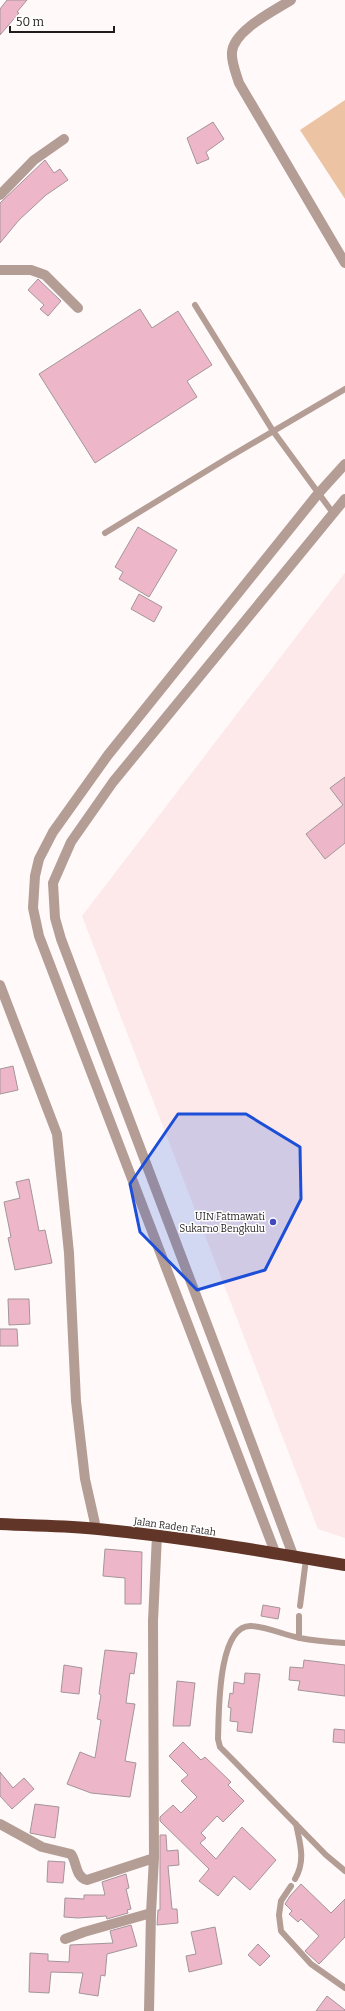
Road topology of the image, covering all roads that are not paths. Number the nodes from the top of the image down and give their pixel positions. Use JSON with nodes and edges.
{"nodes":[{"id":1,"x":291,"y":0,"type":"edge"},
{"id":2,"x":64,"y":139,"type":"dead end"},
{"id":3,"x":0,"y":195,"type":"edge"},
{"id":4,"x":345,"y":263,"type":"edge"},
{"id":5,"x":0,"y":270,"type":"edge"},
{"id":6,"x":195,"y":305,"type":"dead end"},
{"id":7,"x":78,"y":308,"type":"dead end"},
{"id":8,"x":345,"y":389,"type":"edge"},
{"id":9,"x":273,"y":431,"type":"junction"},
{"id":10,"x":345,"y":464,"type":"edge"},
{"id":11,"x":317,"y":494,"type":"junction"},
{"id":12,"x":345,"y":499,"type":"edge"},
{"id":13,"x":332,"y":513,"type":"junction"},
{"id":14,"x":105,"y":533,"type":"dead end"},
{"id":15,"x":0,"y":985,"type":"edge"},
{"id":16,"x":262,"y":1471,"type":"junction"},
{"id":17,"x":246,"y":1476,"type":"junction"},
{"id":18,"x":0,"y":1524,"type":"edge"},
{"id":19,"x":96,"y":1528,"type":"junction"},
{"id":20,"x":157,"y":1535,"type":"junction"},
{"id":21,"x":275,"y":1552,"type":"junction"},
{"id":22,"x":293,"y":1555,"type":"junction"},
{"id":23,"x":306,"y":1559,"type":"junction"},
{"id":24,"x":345,"y":1565,"type":"edge"},
{"id":25,"x":300,"y":1606,"type":"dead end"},
{"id":26,"x":299,"y":1616,"type":"dead end"},
{"id":27,"x":299,"y":1638,"type":"junction"},
{"id":28,"x":345,"y":1643,"type":"edge"},
{"id":29,"x":0,"y":1824,"type":"edge"},
{"id":30,"x":296,"y":1824,"type":"junction"},
{"id":31,"x":154,"y":1858,"type":"junction"},
{"id":32,"x":345,"y":1871,"type":"edge"},
{"id":33,"x":295,"y":1879,"type":"dead end"},
{"id":34,"x":291,"y":1886,"type":"dead end"},
{"id":35,"x":151,"y":1913,"type":"junction"},
{"id":36,"x":65,"y":1939,"type":"dead end"},
{"id":37,"x":345,"y":1988,"type":"edge"},
{"id":38,"x":149,"y":2011,"type":"edge"}],
"edges":[{"from":1,"to":4,"type":"street"},
{"from":2,"to":3,"type":"street"},
{"from":5,"to":7,"type":"street"},
{"from":6,"to":9,"type":"lane"},
{"from":8,"to":9,"type":"lane"},
{"from":9,"to":11,"type":"lane"},
{"from":9,"to":14,"type":"lane"},
{"from":10,"to":11,"type":"street"},
{"from":11,"to":13,"type":"lane"},
{"from":11,"to":17,"type":"street"},
{"from":12,"to":13,"type":"street"},
{"from":13,"to":16,"type":"street"},
{"from":15,"to":19,"type":"street"},
{"from":16,"to":17,"type":"street"},
{"from":16,"to":22,"type":"street"},
{"from":17,"to":21,"type":"street"},
{"from":18,"to":19,"type":"highway","name":"Jalan Raden Fatah"},
{"from":19,"to":20,"type":"highway","name":"Jalan Raden Fatah"},
{"from":20,"to":21,"type":"highway","name":"Jalan Raden Fatah"},
{"from":20,"to":31,"type":"street"},
{"from":21,"to":22,"type":"highway","name":"Jalan Raden Fatah"},
{"from":22,"to":23,"type":"highway","name":"Jalan Raden Fatah"},
{"from":23,"to":24,"type":"highway","name":"Jalan Raden Fatah"},
{"from":23,"to":25,"type":"lane"},
{"from":26,"to":27,"type":"lane"},
{"from":27,"to":28,"type":"lane"},
{"from":27,"to":30,"type":"lane"},
{"from":29,"to":31,"type":"street"},
{"from":30,"to":32,"type":"lane"},
{"from":30,"to":33,"type":"lane"},
{"from":31,"to":35,"type":"street"},
{"from":34,"to":37,"type":"lane"},
{"from":35,"to":36,"type":"street"},
{"from":35,"to":38,"type":"street"}]}
